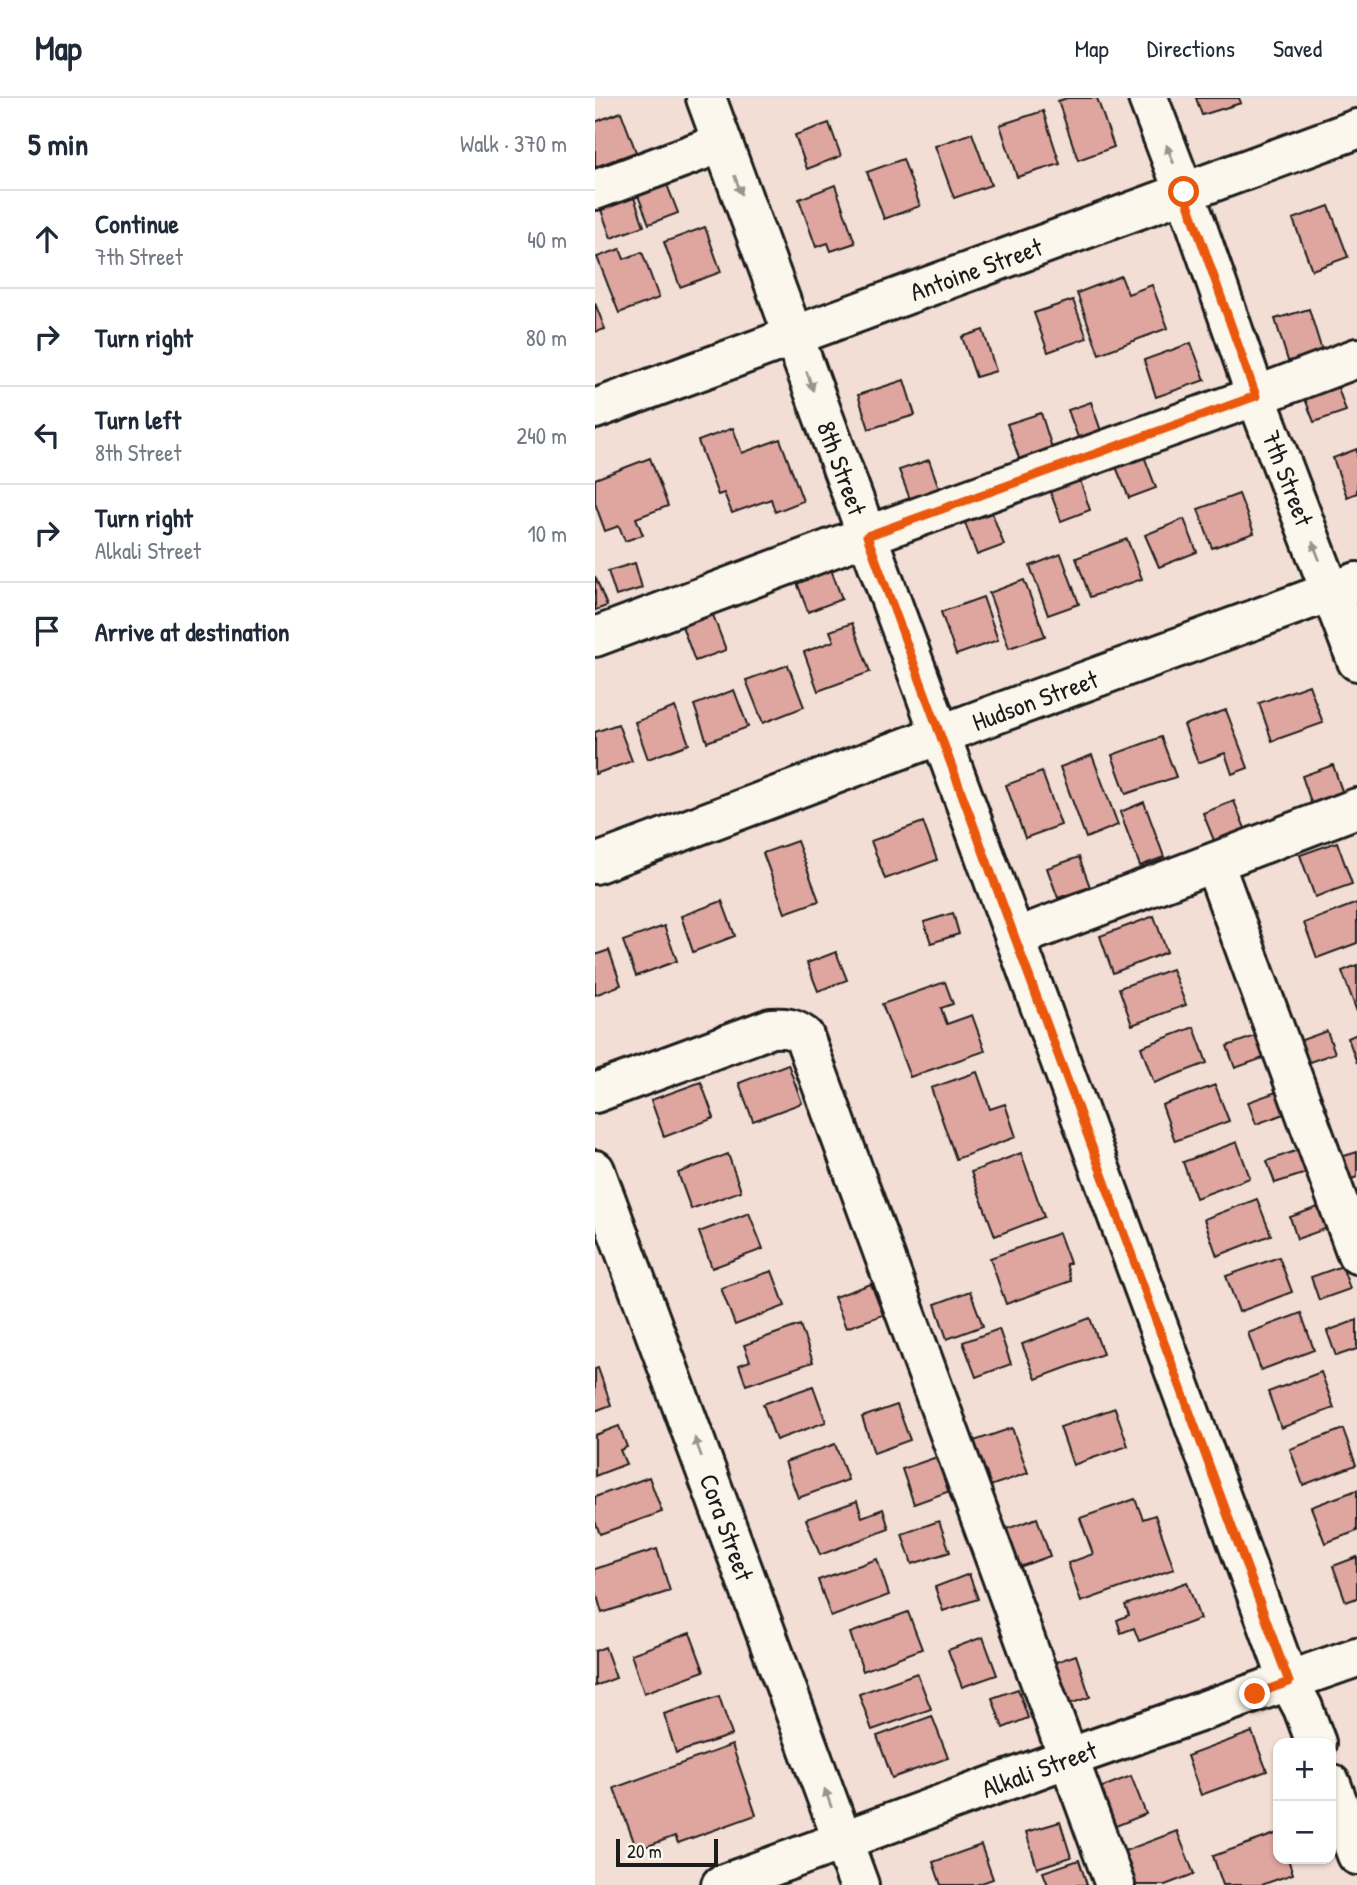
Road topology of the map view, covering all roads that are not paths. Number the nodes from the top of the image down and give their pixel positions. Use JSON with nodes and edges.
{"nodes":[{"id":1,"x":706,"y":98,"type":"edge"},
{"id":2,"x":1148,"y":98,"type":"edge"},
{"id":3,"x":1357,"y":129,"type":"edge"},
{"id":4,"x":722,"y":143,"type":"junction"},
{"id":5,"x":595,"y":190,"type":"edge"},
{"id":6,"x":1184,"y":192,"type":"junction"},
{"id":7,"x":793,"y":335,"type":"junction"},
{"id":8,"x":1357,"y":358,"type":"edge"},
{"id":9,"x":1256,"y":396,"type":"junction"},
{"id":10,"x":595,"y":409,"type":"edge"},
{"id":11,"x":867,"y":536,"type":"junction"},
{"id":12,"x":1344,"y":587,"type":"edge"},
{"id":13,"x":595,"y":637,"type":"edge"},
{"id":14,"x":1357,"y":661,"type":"edge"},
{"id":15,"x":939,"y":735,"type":"junction"},
{"id":16,"x":1357,"y":808,"type":"edge"},
{"id":17,"x":1214,"y":863,"type":"junction"},
{"id":18,"x":595,"y":864,"type":"edge"},
{"id":19,"x":1015,"y":938,"type":"junction"},
{"id":20,"x":595,"y":1093,"type":"edge"},
{"id":21,"x":595,"y":1170,"type":"edge"},
{"id":22,"x":1357,"y":1254,"type":"edge"},
{"id":23,"x":1357,"y":1657,"type":"edge"},
{"id":24,"x":1289,"y":1682,"type":"junction"},
{"id":25,"x":1314,"y":1738,"type":"edge"},
{"id":26,"x":1068,"y":1758,"type":"junction"},
{"id":27,"x":1336,"y":1798,"type":"edge"},
{"id":28,"x":843,"y":1841,"type":"junction"},
{"id":29,"x":1357,"y":1855,"type":"edge"},
{"id":30,"x":721,"y":1885,"type":"edge"},
{"id":31,"x":859,"y":1885,"type":"edge"},
{"id":32,"x":1115,"y":1885,"type":"edge"}],
"edges":[{"from":1,"to":4,"type":"street","name":"8th Street"},
{"from":6,"to":2,"type":"street","name":"7th Street","one_way":true},
{"from":3,"to":6,"type":"street","name":"Antoine Street"},
{"from":4,"to":5,"type":"street"},
{"from":4,"to":7,"type":"street","name":"8th Street","one_way":true},
{"from":6,"to":7,"type":"street","name":"Antoine Street"},
{"from":6,"to":9,"type":"street","name":"7th Street"},
{"from":7,"to":10,"type":"street","name":"Antoine Street"},
{"from":7,"to":11,"type":"street","name":"8th Street","one_way":true},
{"from":8,"to":9,"type":"street"},
{"from":9,"to":11,"type":"street"},
{"from":12,"to":9,"type":"street","name":"7th Street","one_way":true},
{"from":11,"to":13,"type":"street"},
{"from":11,"to":15,"type":"street","name":"8th Street"},
{"from":12,"to":14,"type":"street","name":"7th Street"},
{"from":12,"to":15,"type":"street","name":"Hudson Street"},
{"from":15,"to":18,"type":"street","name":"Hudson Street"},
{"from":15,"to":19,"type":"street","name":"8th Street"},
{"from":16,"to":17,"type":"street"},
{"from":17,"to":19,"type":"street"},
{"from":17,"to":22,"type":"street"},
{"from":19,"to":24,"type":"street","name":"8th Street"},
{"from":20,"to":26,"type":"street"},
{"from":28,"to":21,"type":"street","name":"Cora Street","one_way":true},
{"from":23,"to":24,"type":"street","name":"Alkali Street"},
{"from":24,"to":25,"type":"street","name":"8th Street"},
{"from":24,"to":26,"type":"street","name":"Alkali Street"},
{"from":26,"to":28,"type":"street","name":"Alkali Street"},
{"from":26,"to":32,"type":"street"},
{"from":27,"to":29,"type":"street"},
{"from":28,"to":30,"type":"street","name":"Alkali Street"},
{"from":28,"to":31,"type":"street","name":"Cora Street"}]}
